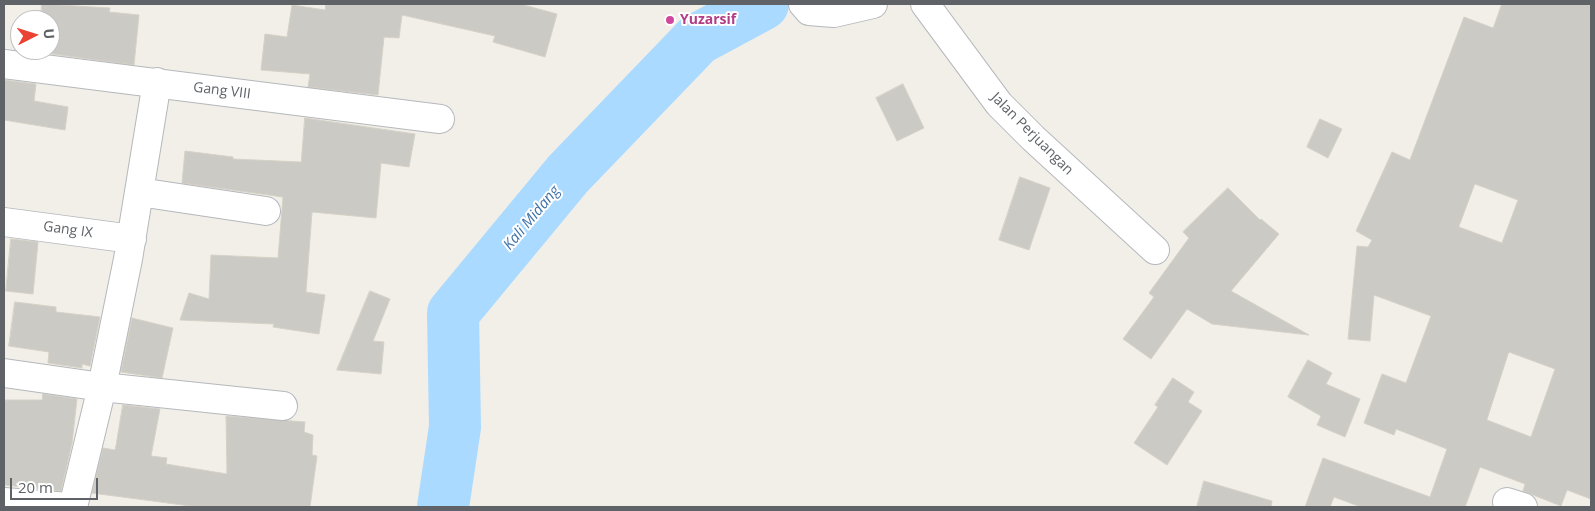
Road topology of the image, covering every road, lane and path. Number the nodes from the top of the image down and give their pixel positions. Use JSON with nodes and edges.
{"nodes":[{"id":1,"x":873,"y":4,"type":"edge"},
{"id":2,"x":925,"y":4,"type":"edge"},
{"id":3,"x":806,"y":7,"type":"edge"},
{"id":4,"x":4,"y":64,"type":"edge"},
{"id":5,"x":157,"y":82,"type":"junction"},
{"id":6,"x":440,"y":119,"type":"dead end"},
{"id":7,"x":139,"y":192,"type":"junction"},
{"id":8,"x":266,"y":211,"type":"dead end"},
{"id":9,"x":4,"y":222,"type":"edge"},
{"id":10,"x":132,"y":239,"type":"junction"},
{"id":11,"x":1156,"y":250,"type":"dead end"},
{"id":12,"x":4,"y":373,"type":"edge"},
{"id":13,"x":102,"y":388,"type":"junction"},
{"id":14,"x":283,"y":406,"type":"dead end"},
{"id":15,"x":4,"y":502,"type":"edge"},
{"id":16,"x":69,"y":507,"type":"edge"},
{"id":17,"x":73,"y":507,"type":"edge"}],
"edges":[{"from":1,"to":3,"type":"street"},
{"from":2,"to":11,"type":"street","name":"Jalan Perjuangan"},
{"from":4,"to":5,"type":"street","name":"Gang VIII"},
{"from":5,"to":6,"type":"street","name":"Gang VIII"},
{"from":5,"to":7,"type":"street"},
{"from":7,"to":8,"type":"street"},
{"from":7,"to":10,"type":"street"},
{"from":9,"to":10,"type":"street","name":"Gang IX"},
{"from":10,"to":13,"type":"street"},
{"from":12,"to":13,"type":"street"},
{"from":13,"to":14,"type":"street"},
{"from":13,"to":17,"type":"street"},
{"from":15,"to":16,"type":"street"}]}
